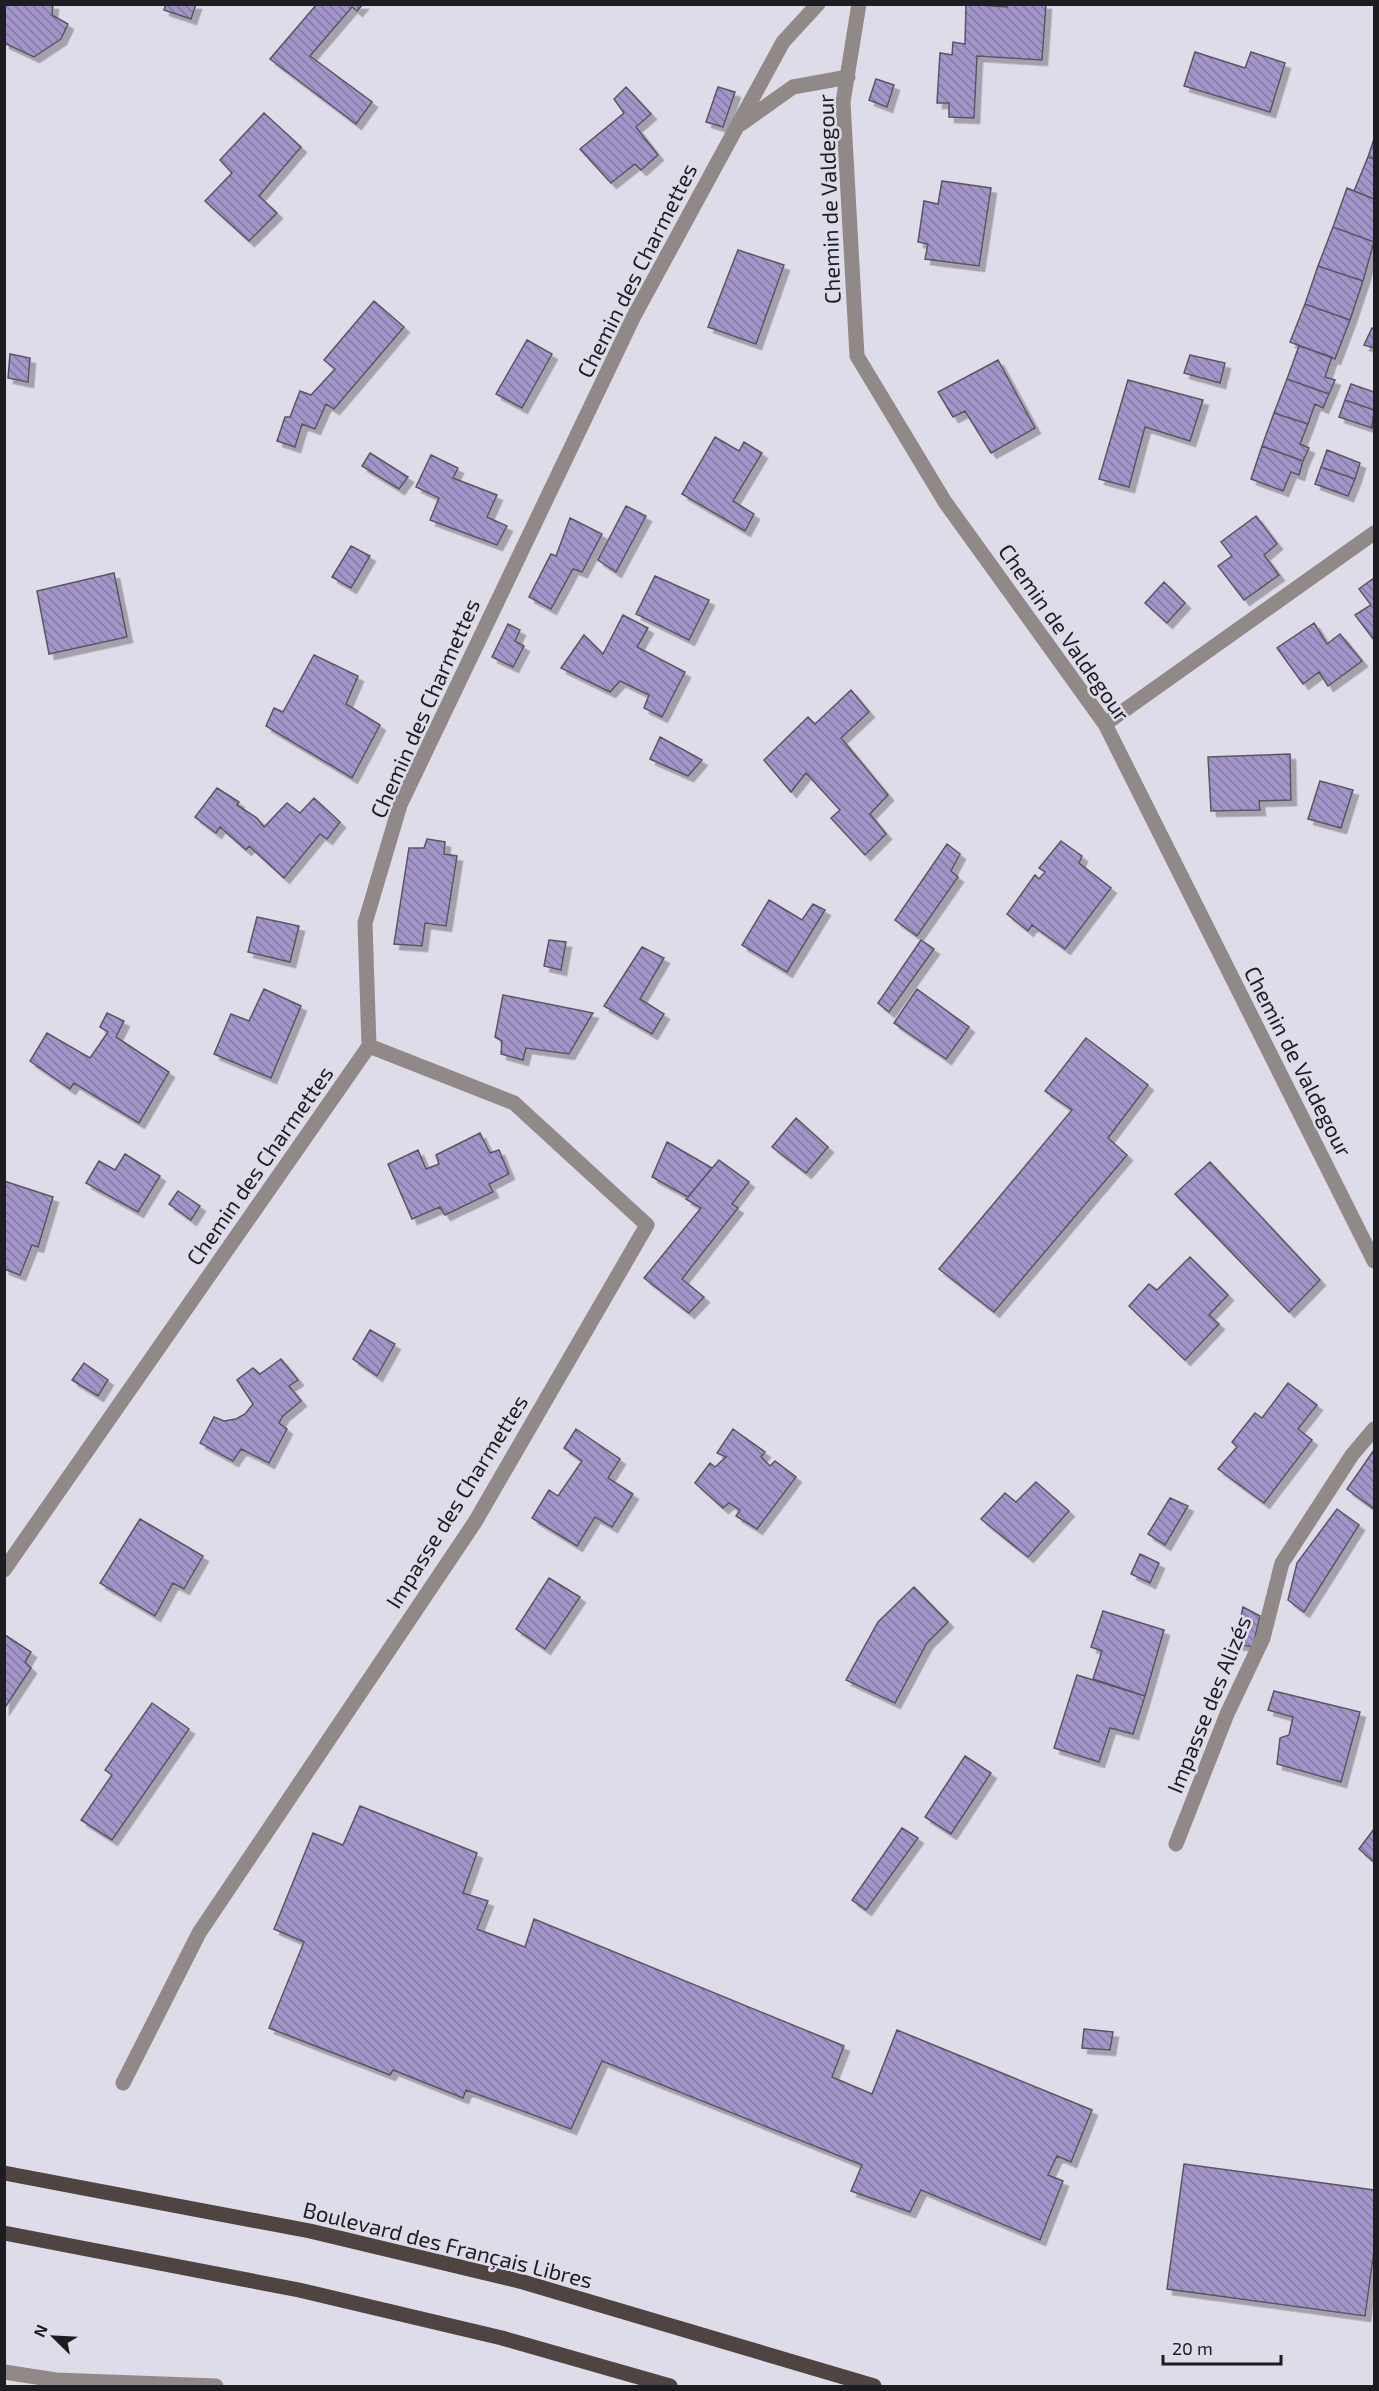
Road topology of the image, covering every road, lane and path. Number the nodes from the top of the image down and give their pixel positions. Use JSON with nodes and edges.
{"nodes":[{"id":1,"x":818,"y":4,"type":"edge"},
{"id":2,"x":859,"y":4,"type":"edge"},
{"id":3,"x":848,"y":77,"type":"junction"},
{"id":4,"x":736,"y":128,"type":"junction"},
{"id":5,"x":1374,"y":533,"type":"edge"},
{"id":6,"x":1105,"y":724,"type":"junction"},
{"id":7,"x":369,"y":1046,"type":"junction"},
{"id":8,"x":1374,"y":1261,"type":"edge"},
{"id":9,"x":1374,"y":1429,"type":"edge"},
{"id":10,"x":4,"y":1570,"type":"edge"},
{"id":11,"x":1176,"y":1844,"type":"dead end"},
{"id":12,"x":123,"y":2084,"type":"dead end"},
{"id":13,"x":4,"y":2174,"type":"edge"},
{"id":14,"x":4,"y":2233,"type":"edge"},
{"id":15,"x":4,"y":2372,"type":"edge"},
{"id":16,"x":216,"y":2386,"type":"edge"},
{"id":17,"x":670,"y":2386,"type":"edge"},
{"id":18,"x":874,"y":2386,"type":"edge"}],
"edges":[{"from":1,"to":4,"type":"street","name":"Chemin des Charmettes"},
{"from":2,"to":3,"type":"street","name":"Chemin de Valdegour"},
{"from":3,"to":4,"type":"street","name":"Chemin des Charmettes"},
{"from":3,"to":6,"type":"street","name":"Chemin de Valdegour"},
{"from":4,"to":7,"type":"street","name":"Chemin des Charmettes"},
{"from":5,"to":6,"type":"street"},
{"from":6,"to":8,"type":"street","name":"Chemin de Valdegour"},
{"from":7,"to":10,"type":"street","name":"Chemin des Charmettes"},
{"from":7,"to":12,"type":"street","name":"Impasse des Charmettes"},
{"from":9,"to":11,"type":"street","name":"Impasse des Alizés"},
{"from":13,"to":18,"type":"main road","name":"Boulevard des Français Libres"},
{"from":14,"to":17,"type":"main road"},
{"from":15,"to":16,"type":"street"}]}
